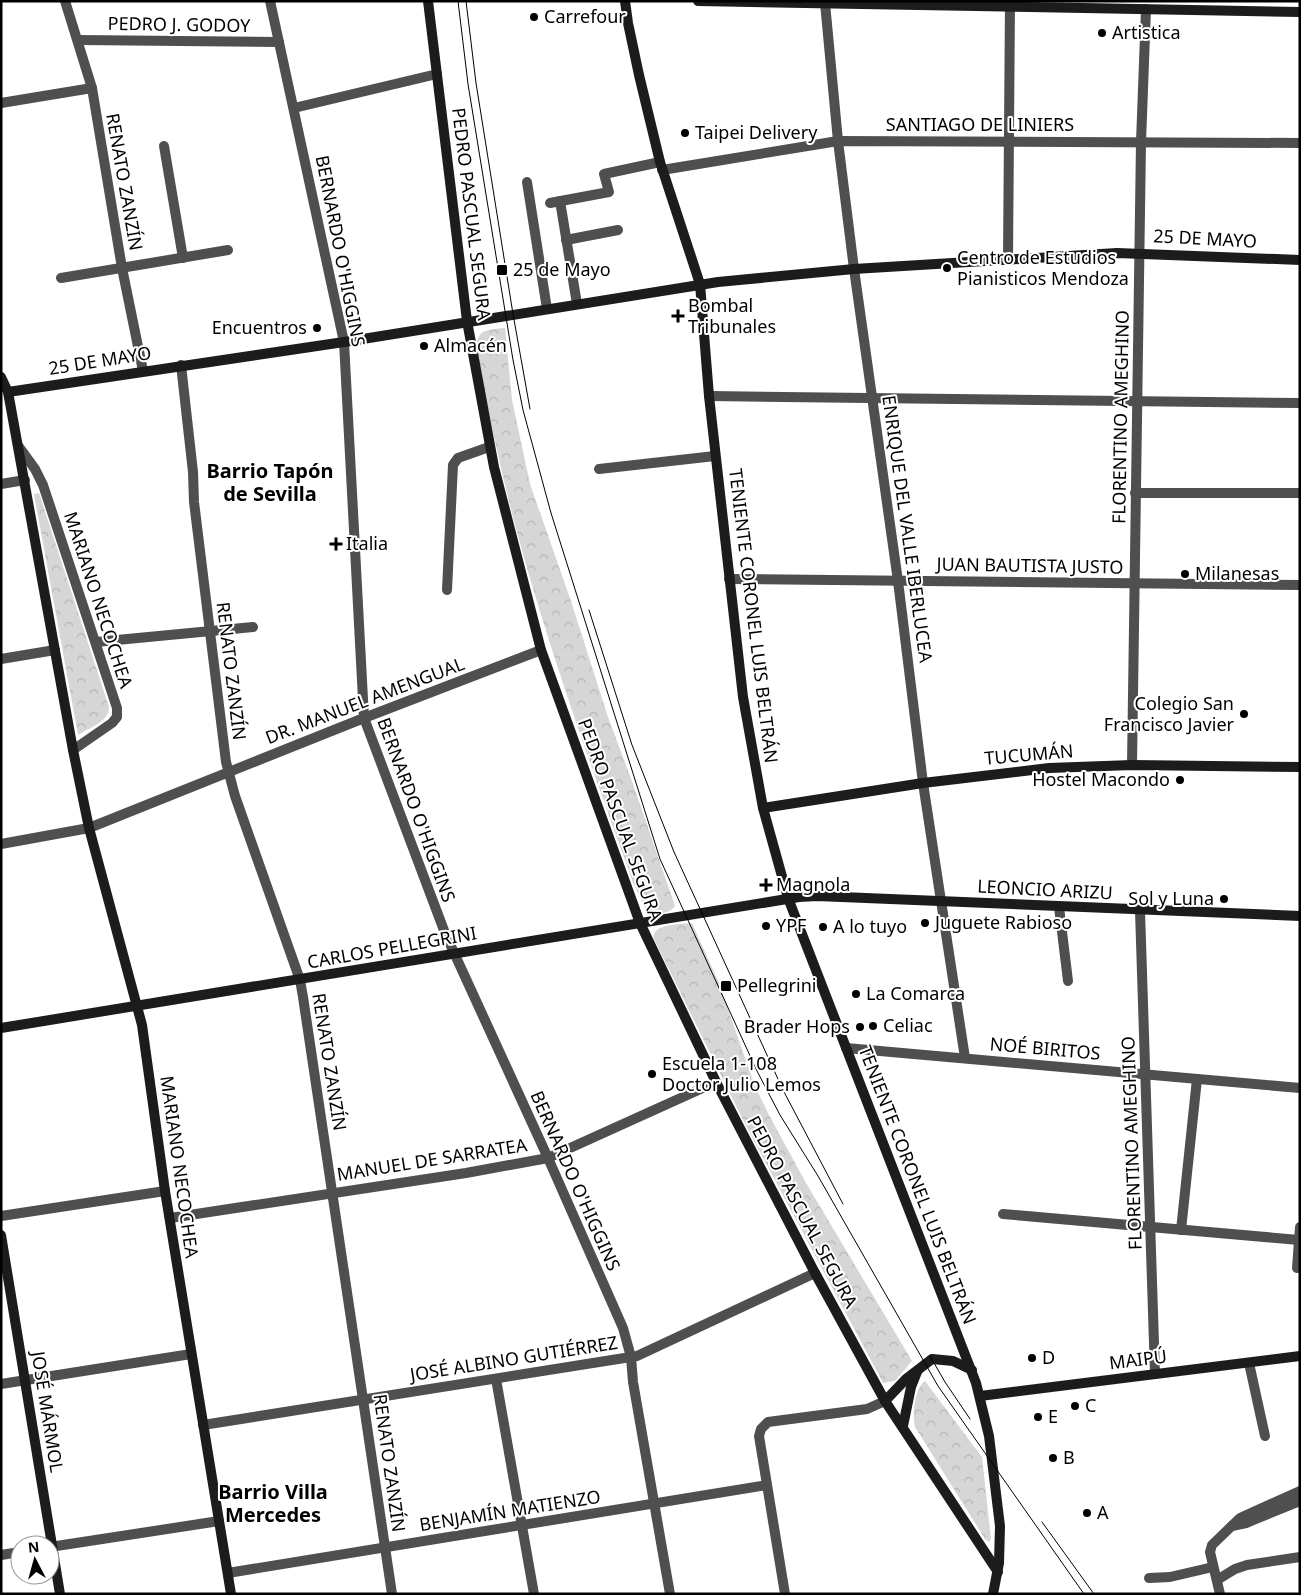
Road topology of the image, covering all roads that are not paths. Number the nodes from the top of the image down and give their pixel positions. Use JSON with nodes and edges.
{"nodes":[{"id":1,"x":65,"y":1,"type":"edge"},
{"id":2,"x":270,"y":1,"type":"edge"},
{"id":3,"x":428,"y":1,"type":"edge"},
{"id":4,"x":626,"y":1,"type":"edge"},
{"id":5,"x":698,"y":1,"type":"edge"},
{"id":6,"x":872,"y":3,"type":"edge"},
{"id":7,"x":825,"y":4,"type":"junction"},
{"id":8,"x":1010,"y":4,"type":"edge"},
{"id":9,"x":1112,"y":5,"type":"edge"},
{"id":10,"x":1221,"y":6,"type":"edge"},
{"id":11,"x":1146,"y":9,"type":"junction"},
{"id":12,"x":1300,"y":12,"type":"edge"},
{"id":13,"x":78,"y":40,"type":"junction"},
{"id":14,"x":279,"y":42,"type":"junction"},
{"id":15,"x":437,"y":74,"type":"junction"},
{"id":16,"x":92,"y":88,"type":"junction"},
{"id":17,"x":1,"y":103,"type":"edge"},
{"id":18,"x":294,"y":108,"type":"junction"},
{"id":19,"x":838,"y":141,"type":"junction"},
{"id":20,"x":1009,"y":141,"type":"junction"},
{"id":21,"x":1141,"y":142,"type":"junction"},
{"id":22,"x":1300,"y":143,"type":"edge"},
{"id":23,"x":164,"y":146,"type":"dead end"},
{"id":24,"x":661,"y":166,"type":"junction"},
{"id":25,"x":527,"y":182,"type":"dead end"},
{"id":26,"x":618,"y":230,"type":"dead end"},
{"id":27,"x":566,"y":240,"type":"junction"},
{"id":28,"x":228,"y":250,"type":"dead end"},
{"id":29,"x":1140,"y":252,"type":"junction"},
{"id":30,"x":183,"y":258,"type":"junction"},
{"id":31,"x":1008,"y":260,"type":"junction"},
{"id":32,"x":1300,"y":260,"type":"edge"},
{"id":33,"x":122,"y":268,"type":"junction"},
{"id":34,"x":854,"y":269,"type":"junction"},
{"id":35,"x":61,"y":278,"type":"dead end"},
{"id":36,"x":700,"y":284,"type":"junction"},
{"id":37,"x":577,"y":304,"type":"junction"},
{"id":38,"x":547,"y":309,"type":"junction"},
{"id":39,"x":467,"y":321,"type":"junction"},
{"id":40,"x":344,"y":342,"type":"junction"},
{"id":41,"x":181,"y":365,"type":"junction"},
{"id":42,"x":143,"y":371,"type":"junction"},
{"id":43,"x":1,"y":378,"type":"edge"},
{"id":44,"x":8,"y":392,"type":"junction"},
{"id":45,"x":709,"y":396,"type":"junction"},
{"id":46,"x":873,"y":398,"type":"junction"},
{"id":47,"x":1137,"y":402,"type":"junction"},
{"id":48,"x":1300,"y":403,"type":"edge"},
{"id":49,"x":18,"y":447,"type":"junction"},
{"id":50,"x":490,"y":447,"type":"junction"},
{"id":51,"x":715,"y":456,"type":"junction"},
{"id":52,"x":599,"y":469,"type":"dead end"},
{"id":53,"x":25,"y":480,"type":"junction"},
{"id":54,"x":1,"y":484,"type":"edge"},
{"id":55,"x":1135,"y":493,"type":"junction"},
{"id":56,"x":1300,"y":494,"type":"edge"},
{"id":57,"x":729,"y":579,"type":"junction"},
{"id":58,"x":898,"y":581,"type":"junction"},
{"id":59,"x":1134,"y":583,"type":"junction"},
{"id":60,"x":1300,"y":584,"type":"edge"},
{"id":61,"x":447,"y":590,"type":"dead end"},
{"id":62,"x":253,"y":627,"type":"dead end"},
{"id":63,"x":209,"y":631,"type":"junction"},
{"id":64,"x":96,"y":642,"type":"junction"},
{"id":65,"x":55,"y":650,"type":"junction"},
{"id":66,"x":541,"y":650,"type":"junction"},
{"id":67,"x":1,"y":659,"type":"edge"},
{"id":68,"x":364,"y":718,"type":"junction"},
{"id":69,"x":73,"y":750,"type":"junction"},
{"id":70,"x":1132,"y":765,"type":"junction"},
{"id":71,"x":1300,"y":767,"type":"edge"},
{"id":72,"x":228,"y":772,"type":"junction"},
{"id":73,"x":924,"y":783,"type":"junction"},
{"id":74,"x":763,"y":808,"type":"junction"},
{"id":75,"x":89,"y":828,"type":"junction"},
{"id":76,"x":1,"y":844,"type":"edge"},
{"id":77,"x":788,"y":898,"type":"junction"},
{"id":78,"x":941,"y":901,"type":"junction"},
{"id":79,"x":1059,"y":907,"type":"junction"},
{"id":80,"x":1140,"y":911,"type":"junction"},
{"id":81,"x":1300,"y":916,"type":"edge"},
{"id":82,"x":640,"y":923,"type":"junction"},
{"id":83,"x":454,"y":954,"type":"junction"},
{"id":84,"x":300,"y":980,"type":"junction"},
{"id":85,"x":1068,"y":981,"type":"dead end"},
{"id":86,"x":137,"y":1005,"type":"junction"},
{"id":87,"x":1,"y":1028,"type":"edge"},
{"id":88,"x":846,"y":1048,"type":"junction"},
{"id":89,"x":965,"y":1058,"type":"junction"},
{"id":90,"x":1146,"y":1074,"type":"junction"},
{"id":91,"x":1197,"y":1079,"type":"junction"},
{"id":92,"x":716,"y":1082,"type":"junction"},
{"id":93,"x":1300,"y":1088,"type":"edge"},
{"id":94,"x":548,"y":1158,"type":"junction"},
{"id":95,"x":165,"y":1191,"type":"junction"},
{"id":96,"x":332,"y":1194,"type":"junction"},
{"id":97,"x":1003,"y":1214,"type":"dead end"},
{"id":98,"x":1,"y":1216,"type":"edge"},
{"id":99,"x":170,"y":1218,"type":"junction"},
{"id":100,"x":1150,"y":1227,"type":"junction"},
{"id":101,"x":1300,"y":1227,"type":"edge"},
{"id":102,"x":1181,"y":1230,"type":"junction"},
{"id":103,"x":1,"y":1235,"type":"edge"},
{"id":104,"x":1299,"y":1240,"type":"edge"},
{"id":105,"x":1297,"y":1268,"type":"dead end"},
{"id":106,"x":815,"y":1274,"type":"junction"},
{"id":107,"x":191,"y":1354,"type":"junction"},
{"id":108,"x":1300,"y":1356,"type":"edge"},
{"id":109,"x":631,"y":1357,"type":"junction"},
{"id":110,"x":1249,"y":1362,"type":"junction"},
{"id":111,"x":918,"y":1369,"type":"junction"},
{"id":112,"x":972,"y":1370,"type":"junction"},
{"id":113,"x":1155,"y":1374,"type":"junction"},
{"id":114,"x":496,"y":1378,"type":"junction"},
{"id":115,"x":25,"y":1380,"type":"junction"},
{"id":116,"x":1,"y":1384,"type":"edge"},
{"id":117,"x":980,"y":1396,"type":"junction"},
{"id":118,"x":363,"y":1400,"type":"junction"},
{"id":119,"x":885,"y":1401,"type":"junction"},
{"id":120,"x":203,"y":1425,"type":"junction"},
{"id":121,"x":903,"y":1426,"type":"junction"},
{"id":122,"x":1265,"y":1436,"type":"dead end"},
{"id":123,"x":767,"y":1485,"type":"junction"},
{"id":124,"x":1300,"y":1491,"type":"edge"},
{"id":125,"x":1300,"y":1501,"type":"edge"},
{"id":126,"x":655,"y":1504,"type":"junction"},
{"id":127,"x":218,"y":1521,"type":"junction"},
{"id":128,"x":521,"y":1525,"type":"junction"},
{"id":129,"x":1231,"y":1526,"type":"junction"},
{"id":130,"x":49,"y":1535,"type":"edge"},
{"id":131,"x":60,"y":1546,"type":"edge"},
{"id":132,"x":385,"y":1548,"type":"junction"},
{"id":133,"x":1300,"y":1557,"type":"edge"},
{"id":134,"x":1213,"y":1567,"type":"junction"},
{"id":135,"x":998,"y":1572,"type":"junction"},
{"id":136,"x":228,"y":1573,"type":"junction"},
{"id":137,"x":1149,"y":1578,"type":"dead end"},
{"id":138,"x":1217,"y":1580,"type":"junction"},
{"id":139,"x":231,"y":1594,"type":"edge"},
{"id":140,"x":392,"y":1594,"type":"edge"},
{"id":141,"x":534,"y":1594,"type":"edge"},
{"id":142,"x":670,"y":1594,"type":"edge"},
{"id":143,"x":785,"y":1594,"type":"edge"},
{"id":144,"x":993,"y":1594,"type":"edge"},
{"id":145,"x":1220,"y":1594,"type":"edge"}],
"edges":[{"from":1,"to":13,"type":"street","name":"RENATO ZANZÍN"},
{"from":2,"to":14,"type":"street","name":"BERNARDO O'HIGGINS"},
{"from":3,"to":15,"type":"street","name":"PEDRO PASCUAL SEGURA"},
{"from":4,"to":24,"type":"street","name":"TENIENTE CORONEL LUIS BELTRÁN"},
{"from":5,"to":7,"type":"street"},
{"from":6,"to":7,"type":"street"},
{"from":6,"to":8,"type":"street"},
{"from":7,"to":19,"type":"street","name":"ENRIQUE DEL VALLE IBERLUCEA"},
{"from":8,"to":9,"type":"street"},
{"from":8,"to":20,"type":"street"},
{"from":9,"to":11,"type":"street"},
{"from":10,"to":11,"type":"street"},
{"from":10,"to":12,"type":"street"},
{"from":11,"to":21,"type":"street","name":"FLORENTINO AMEGHINO"},
{"from":13,"to":14,"type":"street","name":"PEDRO J. GODOY"},
{"from":13,"to":16,"type":"street","name":"RENATO ZANZÍN"},
{"from":14,"to":18,"type":"street","name":"BERNARDO O'HIGGINS"},
{"from":15,"to":18,"type":"street"},
{"from":15,"to":39,"type":"street","name":"PEDRO PASCUAL SEGURA"},
{"from":16,"to":17,"type":"street"},
{"from":16,"to":33,"type":"street","name":"RENATO ZANZÍN"},
{"from":18,"to":40,"type":"street","name":"BERNARDO O'HIGGINS"},
{"from":19,"to":20,"type":"street","name":"SANTIAGO DE LINIERS"},
{"from":19,"to":24,"type":"street","name":"SANTIAGO DE LINIERS"},
{"from":19,"to":34,"type":"street","name":"ENRIQUE DEL VALLE IBERLUCEA"},
{"from":20,"to":21,"type":"street","name":"SANTIAGO DE LINIERS"},
{"from":20,"to":31,"type":"street"},
{"from":21,"to":22,"type":"street","name":"SANTIAGO DE LINIERS"},
{"from":21,"to":29,"type":"street","name":"FLORENTINO AMEGHINO"},
{"from":23,"to":30,"type":"street"},
{"from":24,"to":27,"type":"street","name":"SANTIAGO DE LINIERS"},
{"from":24,"to":36,"type":"street","name":"TENIENTE CORONEL LUIS BELTRÁN"},
{"from":25,"to":38,"type":"street"},
{"from":26,"to":27,"type":"street"},
{"from":27,"to":37,"type":"street"},
{"from":28,"to":30,"type":"street"},
{"from":29,"to":31,"type":"street","name":"25 DE MAYO"},
{"from":29,"to":32,"type":"street","name":"25 DE MAYO"},
{"from":29,"to":47,"type":"street","name":"FLORENTINO AMEGHINO"},
{"from":30,"to":33,"type":"street"},
{"from":31,"to":34,"type":"street","name":"25 DE MAYO"},
{"from":33,"to":35,"type":"street"},
{"from":33,"to":42,"type":"street","name":"RENATO ZANZÍN"},
{"from":34,"to":36,"type":"street","name":"25 DE MAYO"},
{"from":34,"to":46,"type":"street","name":"ENRIQUE DEL VALLE IBERLUCEA"},
{"from":36,"to":37,"type":"street","name":"25 DE MAYO"},
{"from":36,"to":45,"type":"street","name":"TENIENTE CORONEL LUIS BELTRÁN"},
{"from":37,"to":38,"type":"street","name":"25 DE MAYO"},
{"from":38,"to":39,"type":"street","name":"25 DE MAYO"},
{"from":39,"to":40,"type":"street","name":"25 DE MAYO"},
{"from":39,"to":50,"type":"street","name":"PEDRO PASCUAL SEGURA"},
{"from":40,"to":41,"type":"street","name":"25 DE MAYO"},
{"from":40,"to":68,"type":"street","name":"BERNARDO O'HIGGINS"},
{"from":41,"to":42,"type":"street","name":"25 DE MAYO"},
{"from":41,"to":63,"type":"street","name":"RENATO ZANZÍN"},
{"from":42,"to":44,"type":"street","name":"25 DE MAYO"},
{"from":43,"to":44,"type":"street","name":"MARIANO NECOCHEA"},
{"from":44,"to":49,"type":"street","name":"MARIANO NECOCHEA"},
{"from":45,"to":46,"type":"street"},
{"from":45,"to":51,"type":"street","name":"TENIENTE CORONEL LUIS BELTRÁN"},
{"from":46,"to":47,"type":"street"},
{"from":46,"to":58,"type":"street","name":"ENRIQUE DEL VALLE IBERLUCEA"},
{"from":47,"to":48,"type":"street"},
{"from":47,"to":55,"type":"street","name":"FLORENTINO AMEGHINO"},
{"from":49,"to":53,"type":"street","name":"MARIANO NECOCHEA"},
{"from":49,"to":64,"type":"street","name":"MARIANO NECOCHEA"},
{"from":50,"to":61,"type":"street"},
{"from":50,"to":66,"type":"street","name":"PEDRO PASCUAL SEGURA"},
{"from":51,"to":52,"type":"street"},
{"from":51,"to":57,"type":"street","name":"TENIENTE CORONEL LUIS BELTRÁN"},
{"from":53,"to":54,"type":"street"},
{"from":53,"to":65,"type":"street","name":"MARIANO NECOCHEA"},
{"from":55,"to":56,"type":"street"},
{"from":55,"to":59,"type":"street","name":"FLORENTINO AMEGHINO"},
{"from":57,"to":58,"type":"street","name":"JUAN BAUTISTA JUSTO"},
{"from":57,"to":74,"type":"street","name":"TENIENTE CORONEL LUIS BELTRÁN"},
{"from":58,"to":59,"type":"street","name":"JUAN BAUTISTA JUSTO"},
{"from":58,"to":73,"type":"street","name":"ENRIQUE DEL VALLE IBERLUCEA"},
{"from":59,"to":60,"type":"street","name":"JUAN BAUTISTA JUSTO"},
{"from":59,"to":70,"type":"street","name":"FLORENTINO AMEGHINO"},
{"from":62,"to":63,"type":"street"},
{"from":63,"to":64,"type":"street"},
{"from":63,"to":72,"type":"street","name":"RENATO ZANZÍN"},
{"from":64,"to":69,"type":"street","name":"MARIANO NECOCHEA"},
{"from":65,"to":67,"type":"street"},
{"from":65,"to":69,"type":"street","name":"MARIANO NECOCHEA"},
{"from":66,"to":68,"type":"street","name":"DR. MANUEL AMENGUAL"},
{"from":66,"to":82,"type":"street","name":"PEDRO PASCUAL SEGURA"},
{"from":68,"to":72,"type":"street","name":"DR. MANUEL AMENGUAL"},
{"from":68,"to":83,"type":"street","name":"BERNARDO O'HIGGINS"},
{"from":69,"to":75,"type":"street","name":"MARIANO NECOCHEA"},
{"from":70,"to":71,"type":"street","name":"TUCUMÁN"},
{"from":70,"to":73,"type":"street","name":"TUCUMÁN"},
{"from":72,"to":75,"type":"street","name":"DR. MANUEL AMENGUAL"},
{"from":72,"to":84,"type":"street","name":"RENATO ZANZÍN"},
{"from":73,"to":74,"type":"street","name":"TUCUMÁN"},
{"from":73,"to":78,"type":"street","name":"ENRIQUE DEL VALLE IBERLUCEA"},
{"from":74,"to":77,"type":"street","name":"TENIENTE CORONEL LUIS BELTRÁN"},
{"from":75,"to":76,"type":"street","name":"DR. MANUEL AMENGUAL"},
{"from":75,"to":86,"type":"street","name":"MARIANO NECOCHEA"},
{"from":77,"to":78,"type":"street","name":"LEONCIO ARIZU"},
{"from":77,"to":82,"type":"street","name":"CARLOS PELLEGRINI"},
{"from":77,"to":88,"type":"street","name":"TENIENTE CORONEL LUIS BELTRÁN"},
{"from":78,"to":79,"type":"street","name":"LEONCIO ARIZU"},
{"from":78,"to":89,"type":"street","name":"ENRIQUE DEL VALLE IBERLUCEA"},
{"from":79,"to":80,"type":"street","name":"LEONCIO ARIZU"},
{"from":79,"to":85,"type":"street"},
{"from":80,"to":81,"type":"street","name":"LEONCIO ARIZU"},
{"from":80,"to":90,"type":"street","name":"FLORENTINO AMEGHINO"},
{"from":82,"to":83,"type":"street","name":"CARLOS PELLEGRINI"},
{"from":82,"to":92,"type":"street","name":"PEDRO PASCUAL SEGURA"},
{"from":83,"to":84,"type":"street","name":"CARLOS PELLEGRINI"},
{"from":83,"to":94,"type":"street","name":"BERNARDO O'HIGGINS"},
{"from":84,"to":86,"type":"street","name":"CARLOS PELLEGRINI"},
{"from":84,"to":96,"type":"street","name":"RENATO ZANZÍN"},
{"from":86,"to":87,"type":"street","name":"CARLOS PELLEGRINI"},
{"from":86,"to":95,"type":"street","name":"MARIANO NECOCHEA"},
{"from":88,"to":89,"type":"street","name":"NOÉ BIRITOS"},
{"from":88,"to":112,"type":"street","name":"TENIENTE CORONEL LUIS BELTRÁN"},
{"from":89,"to":90,"type":"street","name":"NOÉ BIRITOS"},
{"from":90,"to":91,"type":"street","name":"NOÉ BIRITOS"},
{"from":90,"to":100,"type":"street","name":"FLORENTINO AMEGHINO"},
{"from":91,"to":93,"type":"street","name":"NOÉ BIRITOS"},
{"from":91,"to":102,"type":"street"},
{"from":92,"to":94,"type":"street","name":"MANUEL DE SARRATEA"},
{"from":92,"to":106,"type":"street","name":"PEDRO PASCUAL SEGURA"},
{"from":94,"to":96,"type":"street","name":"MANUEL DE SARRATEA"},
{"from":94,"to":109,"type":"street","name":"BERNARDO O'HIGGINS"},
{"from":95,"to":98,"type":"street"},
{"from":95,"to":99,"type":"street","name":"MARIANO NECOCHEA"},
{"from":96,"to":99,"type":"street","name":"MANUEL DE SARRATEA"},
{"from":96,"to":118,"type":"street","name":"RENATO ZANZÍN"},
{"from":97,"to":100,"type":"street"},
{"from":99,"to":107,"type":"street","name":"MARIANO NECOCHEA"},
{"from":100,"to":102,"type":"street"},
{"from":100,"to":113,"type":"street","name":"FLORENTINO AMEGHINO"},
{"from":101,"to":104,"type":"street"},
{"from":102,"to":104,"type":"street"},
{"from":103,"to":115,"type":"street","name":"JOSÉ MÁRMOL"},
{"from":104,"to":105,"type":"street"},
{"from":106,"to":109,"type":"street","name":"JOSÉ ALBINO GUTIÉRREZ"},
{"from":106,"to":119,"type":"street","name":"PEDRO PASCUAL SEGURA"},
{"from":107,"to":115,"type":"street"},
{"from":107,"to":120,"type":"street","name":"MARIANO NECOCHEA"},
{"from":108,"to":110,"type":"street","name":"MAIPÚ"},
{"from":109,"to":114,"type":"street","name":"JOSÉ ALBINO GUTIÉRREZ"},
{"from":109,"to":126,"type":"street","name":"BERNARDO O'HIGGINS"},
{"from":110,"to":113,"type":"street","name":"MAIPÚ"},
{"from":110,"to":122,"type":"street"},
{"from":111,"to":112,"type":"street"},
{"from":111,"to":119,"type":"street"},
{"from":111,"to":121,"type":"street"},
{"from":112,"to":117,"type":"street","name":"TENIENTE CORONEL LUIS BELTRÁN"},
{"from":113,"to":117,"type":"street","name":"MAIPÚ"},
{"from":114,"to":118,"type":"street","name":"JOSÉ ALBINO GUTIÉRREZ"},
{"from":114,"to":128,"type":"street"},
{"from":115,"to":116,"type":"street"},
{"from":115,"to":130,"type":"street","name":"JOSÉ MÁRMOL"},
{"from":117,"to":135,"type":"street","name":"TENIENTE CORONEL LUIS BELTRÁN"},
{"from":118,"to":120,"type":"street","name":"JOSÉ ALBINO GUTIÉRREZ"},
{"from":118,"to":132,"type":"street","name":"RENATO ZANZÍN"},
{"from":119,"to":121,"type":"street","name":"PEDRO PASCUAL SEGURA"},
{"from":119,"to":123,"type":"street"},
{"from":120,"to":127,"type":"street","name":"MARIANO NECOCHEA"},
{"from":121,"to":135,"type":"street","name":"PEDRO PASCUAL SEGURA"},
{"from":123,"to":126,"type":"street","name":"BENJAMÍN MATIENZO"},
{"from":123,"to":143,"type":"street"},
{"from":124,"to":129,"type":"street"},
{"from":125,"to":129,"type":"street"},
{"from":126,"to":128,"type":"street","name":"BENJAMÍN MATIENZO"},
{"from":126,"to":142,"type":"street","name":"BERNARDO O'HIGGINS"},
{"from":127,"to":131,"type":"street"},
{"from":127,"to":136,"type":"street","name":"MARIANO NECOCHEA"},
{"from":128,"to":132,"type":"street","name":"BENJAMÍN MATIENZO"},
{"from":128,"to":141,"type":"street"},
{"from":129,"to":134,"type":"street"},
{"from":132,"to":136,"type":"street","name":"BENJAMÍN MATIENZO"},
{"from":132,"to":140,"type":"street","name":"RENATO ZANZÍN"},
{"from":133,"to":138,"type":"street"},
{"from":134,"to":137,"type":"street"},
{"from":134,"to":138,"type":"street"},
{"from":135,"to":144,"type":"street","name":"TENIENTE CORONEL LUIS BELTRÁN"},
{"from":136,"to":139,"type":"street","name":"MARIANO NECOCHEA"},
{"from":138,"to":145,"type":"street"}]}
